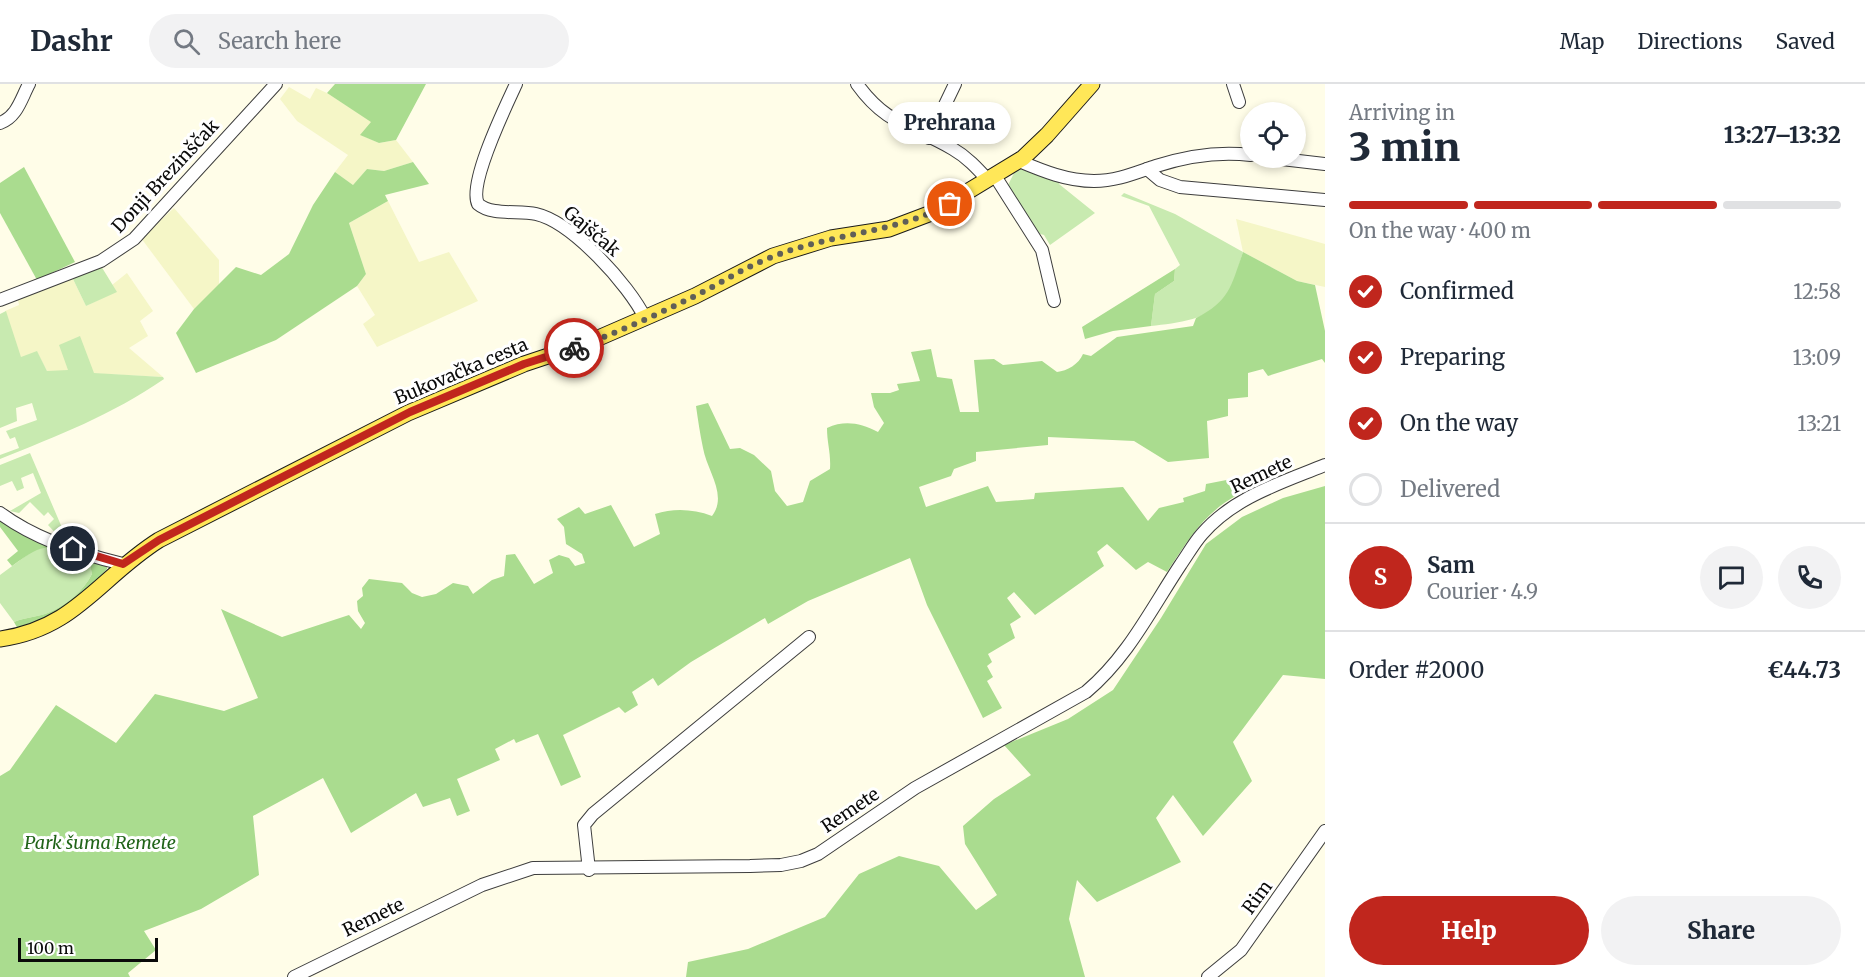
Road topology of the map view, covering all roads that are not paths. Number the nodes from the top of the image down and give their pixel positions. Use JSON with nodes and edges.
{"nodes":[{"id":1,"x":29,"y":84,"type":"edge"},
{"id":2,"x":276,"y":84,"type":"edge"},
{"id":3,"x":516,"y":84,"type":"edge"},
{"id":4,"x":857,"y":84,"type":"edge"},
{"id":5,"x":956,"y":84,"type":"edge"},
{"id":6,"x":1092,"y":84,"type":"edge"},
{"id":7,"x":1233,"y":84,"type":"edge"},
{"id":8,"x":1239,"y":102,"type":"dead end"},
{"id":9,"x":0,"y":123,"type":"edge"},
{"id":10,"x":929,"y":138,"type":"junction"},
{"id":11,"x":1240,"y":155,"type":"edge"},
{"id":12,"x":1019,"y":161,"type":"junction"},
{"id":13,"x":1306,"y":162,"type":"edge"},
{"id":14,"x":1325,"y":164,"type":"edge"},
{"id":15,"x":1147,"y":169,"type":"junction"},
{"id":16,"x":991,"y":178,"type":"junction"},
{"id":17,"x":1325,"y":200,"type":"edge"},
{"id":18,"x":0,"y":300,"type":"edge"},
{"id":19,"x":1054,"y":301,"type":"dead end"},
{"id":20,"x":645,"y":318,"type":"junction"},
{"id":21,"x":1325,"y":465,"type":"edge"},
{"id":22,"x":0,"y":513,"type":"edge"},
{"id":23,"x":123,"y":564,"type":"junction"},
{"id":24,"x":809,"y":637,"type":"dead end"},
{"id":25,"x":0,"y":639,"type":"edge"},
{"id":26,"x":1325,"y":831,"type":"edge"},
{"id":27,"x":1321,"y":845,"type":"edge"},
{"id":28,"x":589,"y":870,"type":"junction"},
{"id":29,"x":294,"y":977,"type":"edge"},
{"id":30,"x":1208,"y":977,"type":"edge"}],
"edges":[{"from":1,"to":9,"type":"street"},
{"from":2,"to":18,"type":"street","name":"Donji Brezinščak"},
{"from":3,"to":20,"type":"street","name":"Gajščak"},
{"from":4,"to":10,"type":"street"},
{"from":5,"to":10,"type":"street"},
{"from":6,"to":12,"type":"main road","name":"Bukovačka cesta"},
{"from":7,"to":8,"type":"street"},
{"from":10,"to":16,"type":"street"},
{"from":11,"to":15,"type":"street"},
{"from":12,"to":15,"type":"street"},
{"from":12,"to":16,"type":"main road","name":"Bukovačka cesta"},
{"from":13,"to":14,"type":"street"},
{"from":15,"to":17,"type":"street"},
{"from":16,"to":19,"type":"street"},
{"from":16,"to":20,"type":"main road","name":"Bukovačka cesta"},
{"from":20,"to":23,"type":"main road","name":"Bukovačka cesta"},
{"from":21,"to":28,"type":"street","name":"Remete"},
{"from":22,"to":23,"type":"street"},
{"from":23,"to":25,"type":"main road","name":"Bukovačka cesta"},
{"from":24,"to":28,"type":"street"},
{"from":26,"to":27,"type":"street","name":"Rim"},
{"from":27,"to":30,"type":"street","name":"Rim"},
{"from":28,"to":29,"type":"street","name":"Remete"}]}
